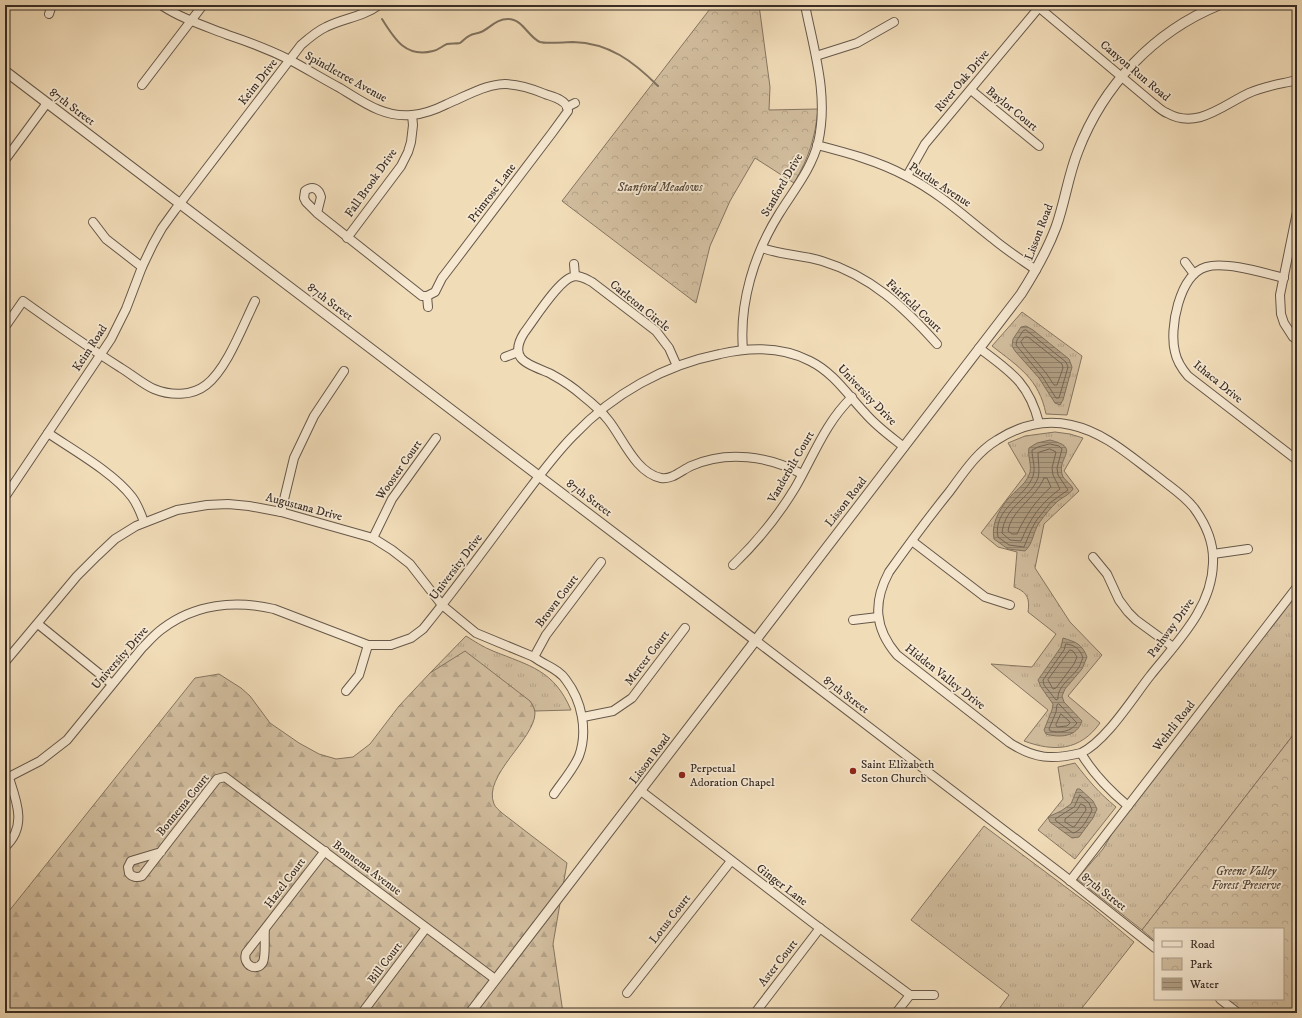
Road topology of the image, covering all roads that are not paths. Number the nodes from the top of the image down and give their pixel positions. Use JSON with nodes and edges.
{"nodes":[{"id":1,"x":52,"y":5,"type":"edge"},
{"id":2,"x":161,"y":5,"type":"edge"},
{"id":3,"x":203,"y":5,"type":"edge"},
{"id":4,"x":378,"y":5,"type":"edge"},
{"id":5,"x":805,"y":5,"type":"edge"},
{"id":6,"x":1219,"y":5,"type":"edge"},
{"id":7,"x":1039,"y":6,"type":"edge"},
{"id":8,"x":49,"y":14,"type":"dead end"},
{"id":9,"x":190,"y":21,"type":"junction"},
{"id":10,"x":894,"y":22,"type":"dead end"},
{"id":11,"x":816,"y":56,"type":"junction"},
{"id":12,"x":290,"y":60,"type":"junction"},
{"id":13,"x":5,"y":71,"type":"edge"},
{"id":14,"x":1122,"y":77,"type":"junction"},
{"id":15,"x":1297,"y":80,"type":"edge"},
{"id":16,"x":142,"y":84,"type":"dead end"},
{"id":17,"x":970,"y":90,"type":"junction"},
{"id":18,"x":47,"y":103,"type":"junction"},
{"id":19,"x":571,"y":105,"type":"joint"},
{"id":20,"x":412,"y":115,"type":"junction"},
{"id":21,"x":817,"y":144,"type":"junction"},
{"id":22,"x":1039,"y":146,"type":"dead end"},
{"id":23,"x":6,"y":156,"type":"edge"},
{"id":24,"x":907,"y":176,"type":"junction"},
{"id":25,"x":180,"y":204,"type":"junction"},
{"id":26,"x":1297,"y":212,"type":"edge"},
{"id":27,"x":317,"y":213,"type":"dead end"},
{"id":28,"x":93,"y":222,"type":"dead end"},
{"id":29,"x":347,"y":238,"type":"junction"},
{"id":30,"x":762,"y":248,"type":"junction"},
{"id":31,"x":1185,"y":262,"type":"dead end"},
{"id":32,"x":574,"y":264,"type":"dead end"},
{"id":33,"x":142,"y":267,"type":"junction"},
{"id":34,"x":1036,"y":270,"type":"junction"},
{"id":35,"x":1194,"y":274,"type":"junction"},
{"id":36,"x":575,"y":276,"type":"junction"},
{"id":37,"x":1284,"y":278,"type":"junction"},
{"id":38,"x":427,"y":296,"type":"junction"},
{"id":39,"x":255,"y":301,"type":"dead end"},
{"id":40,"x":428,"y":307,"type":"dead end"},
{"id":41,"x":5,"y":327,"type":"edge"},
{"id":42,"x":1297,"y":340,"type":"edge"},
{"id":43,"x":937,"y":344,"type":"dead end"},
{"id":44,"x":979,"y":348,"type":"junction"},
{"id":45,"x":743,"y":350,"type":"junction"},
{"id":46,"x":518,"y":352,"type":"junction"},
{"id":47,"x":101,"y":355,"type":"junction"},
{"id":48,"x":505,"y":357,"type":"dead end"},
{"id":49,"x":677,"y":366,"type":"junction"},
{"id":50,"x":344,"y":371,"type":"dead end"},
{"id":51,"x":852,"y":397,"type":"junction"},
{"id":52,"x":600,"y":411,"type":"junction"},
{"id":53,"x":1039,"y":423,"type":"junction"},
{"id":54,"x":48,"y":433,"type":"junction"},
{"id":55,"x":436,"y":438,"type":"dead end"},
{"id":56,"x":904,"y":447,"type":"junction"},
{"id":57,"x":1297,"y":460,"type":"edge"},
{"id":58,"x":802,"y":474,"type":"junction"},
{"id":59,"x":540,"y":476,"type":"junction"},
{"id":60,"x":5,"y":497,"type":"edge"},
{"id":61,"x":281,"y":512,"type":"junction"},
{"id":62,"x":144,"y":522,"type":"junction"},
{"id":63,"x":373,"y":538,"type":"junction"},
{"id":64,"x":912,"y":541,"type":"junction"},
{"id":65,"x":1248,"y":549,"type":"dead end"},
{"id":66,"x":1213,"y":554,"type":"junction"},
{"id":67,"x":1093,"y":557,"type":"dead end"},
{"id":68,"x":601,"y":562,"type":"dead end"},
{"id":69,"x":733,"y":564,"type":"dead end"},
{"id":70,"x":1297,"y":586,"type":"edge"},
{"id":71,"x":442,"y":605,"type":"junction"},
{"id":72,"x":1010,"y":605,"type":"dead end"},
{"id":73,"x":878,"y":617,"type":"junction"},
{"id":74,"x":853,"y":620,"type":"dead end"},
{"id":75,"x":38,"y":624,"type":"junction"},
{"id":76,"x":685,"y":628,"type":"dead end"},
{"id":77,"x":755,"y":640,"type":"junction"},
{"id":78,"x":368,"y":645,"type":"junction"},
{"id":79,"x":1172,"y":647,"type":"junction"},
{"id":80,"x":534,"y":657,"type":"junction"},
{"id":81,"x":5,"y":662,"type":"edge"},
{"id":82,"x":112,"y":684,"type":"junction"},
{"id":83,"x":346,"y":691,"type":"dead end"},
{"id":84,"x":582,"y":717,"type":"junction"},
{"id":85,"x":1081,"y":753,"type":"junction"},
{"id":86,"x":225,"y":776,"type":"joint"},
{"id":87,"x":7,"y":778,"type":"edge"},
{"id":88,"x":641,"y":791,"type":"junction"},
{"id":89,"x":554,"y":794,"type":"dead end"},
{"id":90,"x":1128,"y":806,"type":"junction"},
{"id":91,"x":5,"y":847,"type":"edge"},
{"id":92,"x":324,"y":851,"type":"junction"},
{"id":93,"x":161,"y":852,"type":"dead end"},
{"id":94,"x":731,"y":861,"type":"junction"},
{"id":95,"x":1070,"y":881,"type":"junction"},
{"id":96,"x":426,"y":928,"type":"junction"},
{"id":97,"x":820,"y":928,"type":"junction"},
{"id":98,"x":265,"y":929,"type":"dead end"},
{"id":99,"x":1154,"y":947,"type":"edge"},
{"id":100,"x":495,"y":979,"type":"junction"},
{"id":101,"x":627,"y":993,"type":"dead end"},
{"id":102,"x":910,"y":995,"type":"junction"},
{"id":103,"x":934,"y":995,"type":"dead end"},
{"id":104,"x":1221,"y":1000,"type":"edge"},
{"id":105,"x":362,"y":1013,"type":"edge"},
{"id":106,"x":470,"y":1013,"type":"edge"},
{"id":107,"x":755,"y":1013,"type":"edge"},
{"id":108,"x":896,"y":1013,"type":"edge"},
{"id":109,"x":1238,"y":1013,"type":"edge"}],
"edges":[{"from":1,"to":8,"type":"street"},
{"from":2,"to":9,"type":"street","name":"Spindletree Avenue"},
{"from":3,"to":9,"type":"street"},
{"from":4,"to":12,"type":"street","name":"Keim Drive"},
{"from":5,"to":11,"type":"street","name":"Stanford Drive"},
{"from":6,"to":14,"type":"street","name":"Lisson Road"},
{"from":7,"to":14,"type":"street","name":"Canyon Run Road"},
{"from":7,"to":17,"type":"street","name":"River Oak Drive"},
{"from":9,"to":12,"type":"street","name":"Spindletree Avenue"},
{"from":9,"to":16,"type":"street"},
{"from":10,"to":11,"type":"street"},
{"from":11,"to":21,"type":"street","name":"Stanford Drive"},
{"from":12,"to":20,"type":"street","name":"Spindletree Avenue"},
{"from":12,"to":25,"type":"street","name":"Keim Drive"},
{"from":13,"to":18,"type":"street","name":"87th Street"},
{"from":14,"to":15,"type":"street","name":"Canyon Run Road"},
{"from":14,"to":34,"type":"street","name":"Lisson Road"},
{"from":17,"to":22,"type":"street","name":"Baylor Court"},
{"from":17,"to":24,"type":"street","name":"River Oak Drive"},
{"from":18,"to":23,"type":"street"},
{"from":18,"to":25,"type":"street","name":"87th Street"},
{"from":19,"to":20,"type":"street","name":"Spindletree Avenue"},
{"from":19,"to":38,"type":"street","name":"Primrose Lane"},
{"from":20,"to":29,"type":"street","name":"Fall Brook Drive"},
{"from":21,"to":24,"type":"street","name":"Purdue Avenue"},
{"from":21,"to":30,"type":"street","name":"Stanford Drive"},
{"from":24,"to":34,"type":"street","name":"Purdue Avenue"},
{"from":25,"to":33,"type":"street","name":"Keim Road"},
{"from":25,"to":59,"type":"street","name":"87th Street"},
{"from":26,"to":37,"type":"street"},
{"from":27,"to":29,"type":"street"},
{"from":28,"to":33,"type":"street"},
{"from":29,"to":38,"type":"street"},
{"from":30,"to":43,"type":"street","name":"Fairfield Court"},
{"from":30,"to":45,"type":"street","name":"Stanford Drive"},
{"from":31,"to":35,"type":"street"},
{"from":32,"to":36,"type":"street"},
{"from":33,"to":47,"type":"street","name":"Keim Road"},
{"from":34,"to":44,"type":"street","name":"Lisson Road"},
{"from":35,"to":37,"type":"street"},
{"from":35,"to":57,"type":"street","name":"Ithaca Drive"},
{"from":36,"to":46,"type":"street"},
{"from":36,"to":49,"type":"street","name":"Carleton Circle"},
{"from":37,"to":42,"type":"street"},
{"from":38,"to":40,"type":"street"},
{"from":39,"to":47,"type":"street"},
{"from":41,"to":47,"type":"street"},
{"from":44,"to":53,"type":"street"},
{"from":44,"to":56,"type":"street","name":"Lisson Road"},
{"from":45,"to":49,"type":"street","name":"University Drive"},
{"from":45,"to":51,"type":"street","name":"University Drive"},
{"from":46,"to":48,"type":"street"},
{"from":46,"to":52,"type":"street"},
{"from":47,"to":54,"type":"street","name":"Keim Road"},
{"from":49,"to":52,"type":"street","name":"University Drive"},
{"from":50,"to":61,"type":"street"},
{"from":51,"to":56,"type":"street","name":"University Drive"},
{"from":51,"to":58,"type":"street","name":"Vanderbilt Court"},
{"from":52,"to":58,"type":"street"},
{"from":52,"to":59,"type":"street","name":"University Drive"},
{"from":53,"to":64,"type":"street","name":"Hidden Valley Drive"},
{"from":53,"to":66,"type":"street","name":"Pathway Drive"},
{"from":54,"to":60,"type":"street","name":"Keim Road"},
{"from":54,"to":62,"type":"street"},
{"from":55,"to":63,"type":"street","name":"Wooster Court"},
{"from":56,"to":77,"type":"street","name":"Lisson Road"},
{"from":58,"to":69,"type":"street","name":"Vanderbilt Court"},
{"from":59,"to":71,"type":"street","name":"University Drive"},
{"from":59,"to":77,"type":"street","name":"87th Street"},
{"from":61,"to":62,"type":"street","name":"Augustana Drive"},
{"from":61,"to":63,"type":"street","name":"Augustana Drive"},
{"from":62,"to":75,"type":"street","name":"Augustana Drive"},
{"from":63,"to":71,"type":"street","name":"Augustana Drive"},
{"from":64,"to":72,"type":"street"},
{"from":64,"to":73,"type":"street","name":"Hidden Valley Drive"},
{"from":65,"to":66,"type":"street"},
{"from":66,"to":79,"type":"street","name":"Pathway Drive"},
{"from":67,"to":79,"type":"street"},
{"from":68,"to":80,"type":"street","name":"Brown Court"},
{"from":70,"to":90,"type":"street","name":"Wehrli Road"},
{"from":71,"to":78,"type":"street","name":"University Drive"},
{"from":71,"to":80,"type":"street","name":"Augustana Drive"},
{"from":73,"to":74,"type":"street"},
{"from":73,"to":85,"type":"street","name":"Hidden Valley Drive"},
{"from":75,"to":81,"type":"street","name":"Augustana Drive"},
{"from":75,"to":82,"type":"street"},
{"from":76,"to":84,"type":"street","name":"Mercer Court"},
{"from":77,"to":88,"type":"street","name":"Lisson Road"},
{"from":77,"to":95,"type":"street","name":"87th Street"},
{"from":78,"to":82,"type":"street","name":"University Drive"},
{"from":78,"to":83,"type":"street"},
{"from":79,"to":85,"type":"street","name":"Pathway Drive"},
{"from":80,"to":84,"type":"street","name":"Augustana Drive"},
{"from":82,"to":87,"type":"street","name":"University Drive"},
{"from":84,"to":89,"type":"street","name":"Augustana Drive"},
{"from":85,"to":90,"type":"street"},
{"from":86,"to":92,"type":"street","name":"Bonnema Avenue"},
{"from":86,"to":93,"type":"street","name":"Bonnema Court"},
{"from":87,"to":91,"type":"street"},
{"from":88,"to":94,"type":"street","name":"Ginger Lane"},
{"from":88,"to":100,"type":"street","name":"Lisson Road"},
{"from":90,"to":95,"type":"street","name":"Wehrli Road"},
{"from":92,"to":96,"type":"street","name":"Bonnema Avenue"},
{"from":92,"to":98,"type":"street","name":"Hazel Court"},
{"from":94,"to":97,"type":"street","name":"Ginger Lane"},
{"from":94,"to":101,"type":"street","name":"Lotus Court"},
{"from":95,"to":99,"type":"street","name":"87th Street"},
{"from":96,"to":100,"type":"street","name":"Bonnema Avenue"},
{"from":96,"to":105,"type":"street","name":"Bill Court"},
{"from":97,"to":102,"type":"street","name":"Ginger Lane"},
{"from":97,"to":107,"type":"street","name":"Aster Court"},
{"from":100,"to":106,"type":"street","name":"Lisson Road"},
{"from":102,"to":103,"type":"street"},
{"from":102,"to":108,"type":"street"},
{"from":104,"to":109,"type":"street"}]}
